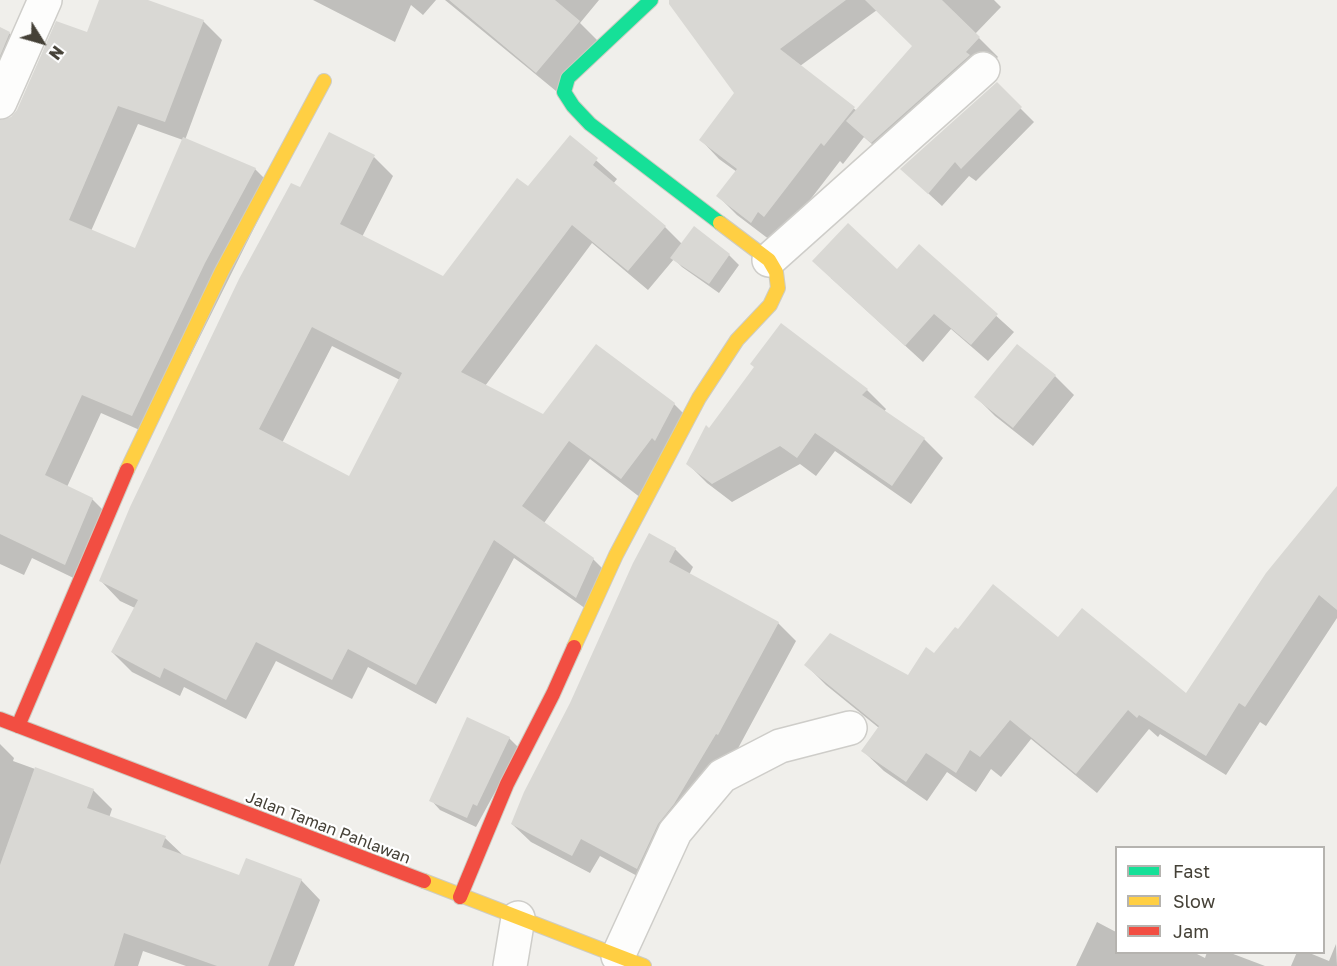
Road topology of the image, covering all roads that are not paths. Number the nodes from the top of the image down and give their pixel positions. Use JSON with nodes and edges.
{"nodes":[{"id":1,"x":45,"y":0,"type":"edge"},
{"id":2,"x":651,"y":0,"type":"edge"},
{"id":3,"x":983,"y":69,"type":"dead end"},
{"id":4,"x":324,"y":81,"type":"dead end"},
{"id":5,"x":0,"y":102,"type":"edge"},
{"id":6,"x":769,"y":260,"type":"junction"},
{"id":7,"x":0,"y":719,"type":"edge"},
{"id":8,"x":18,"y":726,"type":"junction"},
{"id":9,"x":850,"y":728,"type":"dead end"},
{"id":10,"x":460,"y":897,"type":"junction"},
{"id":11,"x":518,"y":918,"type":"junction"},
{"id":12,"x":631,"y":961,"type":"edge"},
{"id":13,"x":510,"y":966,"type":"edge"}],
"edges":[{"from":1,"to":5,"type":"street"},
{"from":2,"to":6,"type":"street"},
{"from":3,"to":6,"type":"street"},
{"from":4,"to":8,"type":"street"},
{"from":6,"to":10,"type":"street"},
{"from":7,"to":8,"type":"street","name":"Jalan Taman Pahlawan"},
{"from":8,"to":10,"type":"street","name":"Jalan Taman Pahlawan"},
{"from":9,"to":12,"type":"street"},
{"from":10,"to":11,"type":"street","name":"Jalan Taman Pahlawan"},
{"from":11,"to":12,"type":"street","name":"Jalan Taman Pahlawan"},
{"from":11,"to":13,"type":"street"}]}
